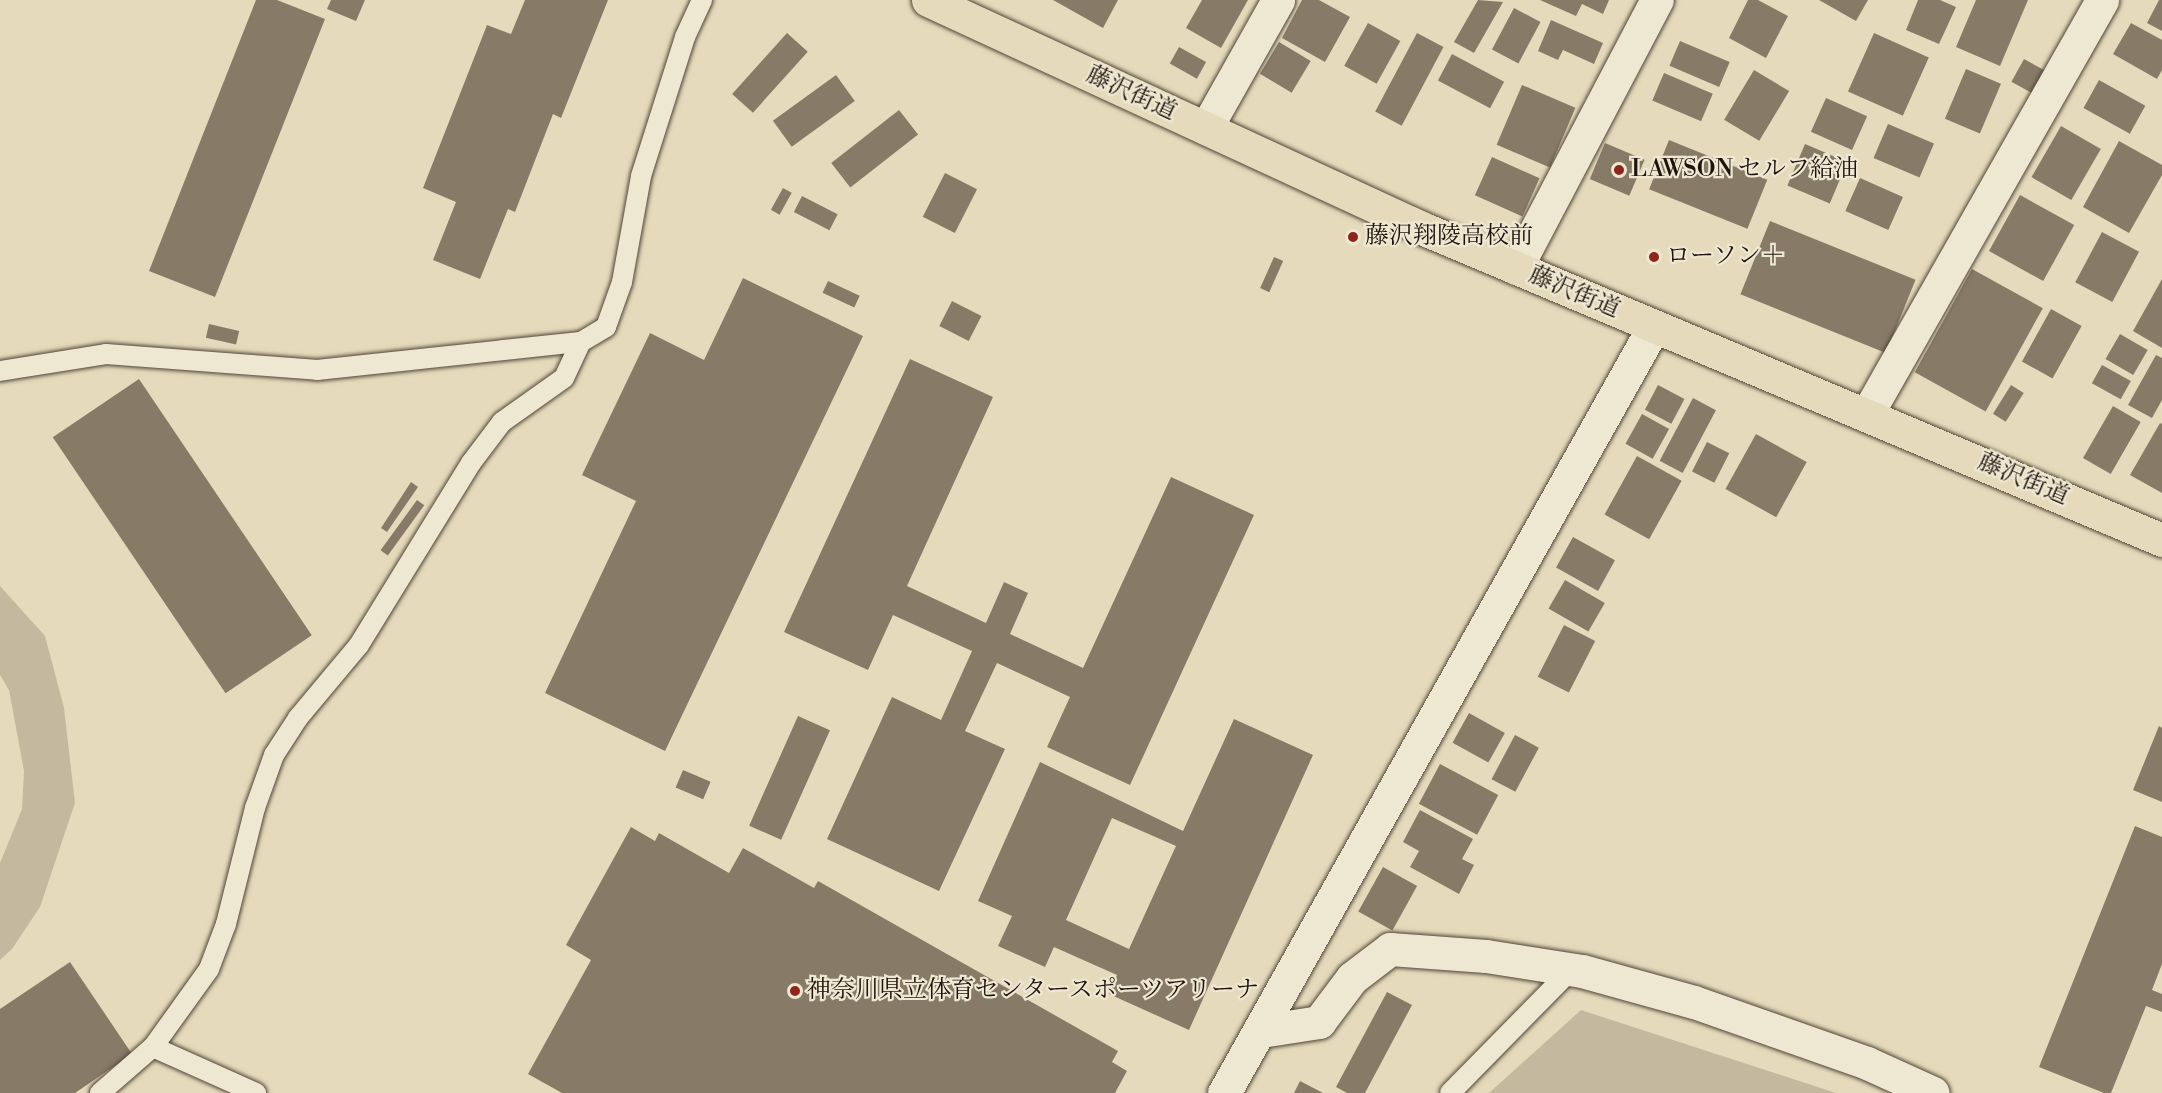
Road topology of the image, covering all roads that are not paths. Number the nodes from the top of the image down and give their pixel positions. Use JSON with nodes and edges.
{"nodes":[{"id":1,"x":702,"y":0,"type":"edge"},
{"id":2,"x":928,"y":0,"type":"edge"},
{"id":3,"x":1278,"y":0,"type":"edge"},
{"id":4,"x":1657,"y":0,"type":"edge"},
{"id":5,"x":2102,"y":0,"type":"edge"},
{"id":6,"x":1206,"y":128,"type":"junction"},
{"id":7,"x":1516,"y":268,"type":"junction"},
{"id":8,"x":1654,"y":326,"type":"junction"},
{"id":9,"x":580,"y":342,"type":"junction"},
{"id":10,"x":0,"y":370,"type":"edge"},
{"id":11,"x":1867,"y":414,"type":"junction"},
{"id":12,"x":2162,"y":540,"type":"edge"},
{"id":13,"x":1572,"y":969,"type":"junction"},
{"id":14,"x":1261,"y":1031,"type":"junction"},
{"id":15,"x":153,"y":1047,"type":"junction"},
{"id":16,"x":100,"y":1093,"type":"edge"},
{"id":17,"x":256,"y":1093,"type":"edge"},
{"id":18,"x":1224,"y":1093,"type":"edge"},
{"id":19,"x":1450,"y":1093,"type":"edge"},
{"id":20,"x":1933,"y":1093,"type":"edge"}],
"edges":[{"from":1,"to":9,"type":"lane"},
{"from":2,"to":6,"type":"highway","name":"藤沢街道"},
{"from":3,"to":6,"type":"street"},
{"from":4,"to":7,"type":"street"},
{"from":5,"to":11,"type":"street"},
{"from":6,"to":7,"type":"highway","name":"藤沢街道"},
{"from":7,"to":8,"type":"highway","name":"藤沢街道"},
{"from":8,"to":11,"type":"highway","name":"藤沢街道"},
{"from":8,"to":14,"type":"street"},
{"from":9,"to":10,"type":"lane"},
{"from":9,"to":15,"type":"lane"},
{"from":11,"to":12,"type":"highway","name":"藤沢街道"},
{"from":13,"to":14,"type":"street"},
{"from":13,"to":19,"type":"lane"},
{"from":13,"to":20,"type":"street"},
{"from":14,"to":18,"type":"street"},
{"from":15,"to":16,"type":"lane"},
{"from":15,"to":17,"type":"lane"}]}
